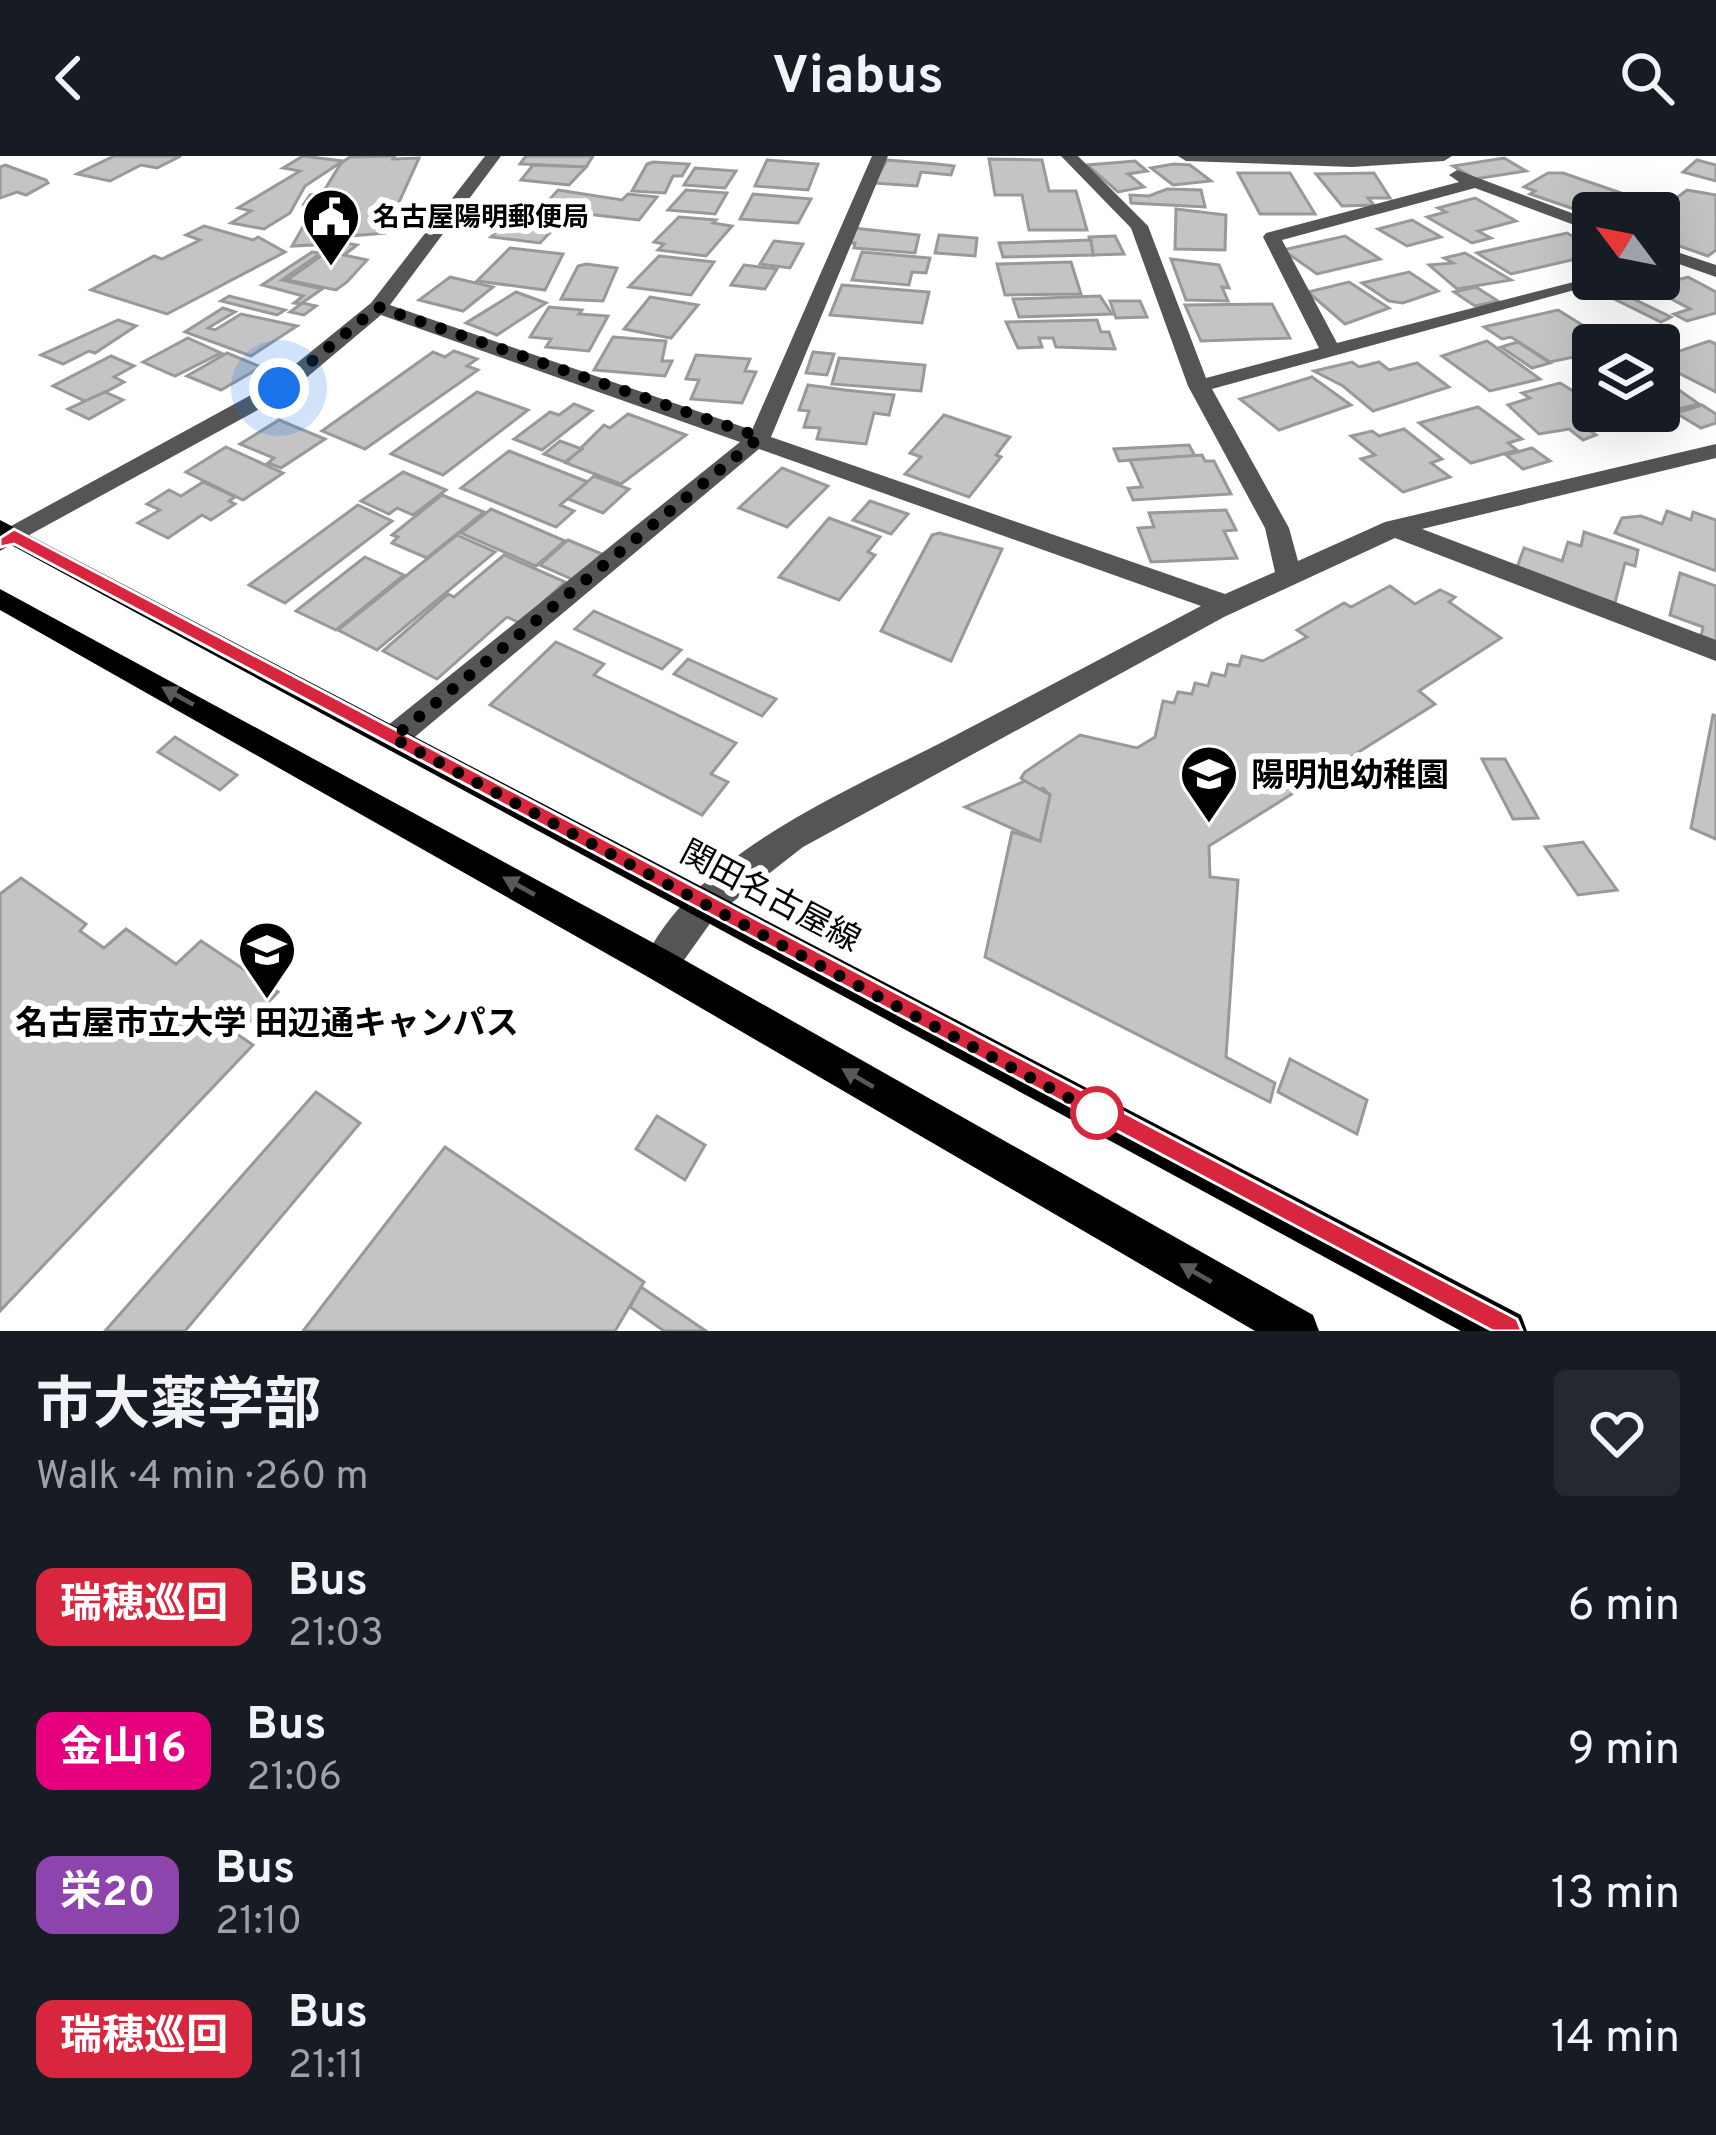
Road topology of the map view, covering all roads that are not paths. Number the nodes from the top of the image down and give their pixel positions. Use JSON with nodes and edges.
{"nodes":[{"id":1,"x":493,"y":156,"type":"edge"},
{"id":2,"x":880,"y":156,"type":"edge"},
{"id":3,"x":1069,"y":156,"type":"edge"},
{"id":4,"x":1186,"y":156,"type":"edge"},
{"id":5,"x":1430,"y":157,"type":"edge"},
{"id":6,"x":1473,"y":183,"type":"junction"},
{"id":7,"x":1572,"y":219,"type":"edge"},
{"id":8,"x":1682,"y":260,"type":"edge"},
{"id":9,"x":1716,"y":271,"type":"edge"},
{"id":10,"x":1572,"y":288,"type":"edge"},
{"id":11,"x":378,"y":307,"type":"junction"},
{"id":12,"x":1330,"y":349,"type":"junction"},
{"id":13,"x":1199,"y":386,"type":"junction"},
{"id":14,"x":760,"y":437,"type":"junction"},
{"id":15,"x":1716,"y":451,"type":"edge"},
{"id":16,"x":1394,"y":528,"type":"junction"},
{"id":17,"x":5,"y":536,"type":"edge"},
{"id":18,"x":1289,"y":578,"type":"junction"},
{"id":19,"x":0,"y":598,"type":"edge"},
{"id":20,"x":1228,"y":604,"type":"junction"},
{"id":21,"x":1716,"y":651,"type":"edge"},
{"id":22,"x":393,"y":738,"type":"junction"},
{"id":23,"x":704,"y":904,"type":"junction"},
{"id":24,"x":660,"y":965,"type":"junction"},
{"id":25,"x":1298,"y":1331,"type":"edge"},
{"id":26,"x":1505,"y":1331,"type":"edge"}],
"edges":[{"from":1,"to":11,"type":"street"},
{"from":2,"to":14,"type":"street"},
{"from":3,"to":13,"type":"street"},
{"from":4,"to":5,"type":"street"},
{"from":5,"to":6,"type":"street"},
{"from":6,"to":7,"type":"street"},
{"from":6,"to":12,"type":"street"},
{"from":8,"to":9,"type":"street"},
{"from":10,"to":12,"type":"street"},
{"from":11,"to":14,"type":"street"},
{"from":11,"to":17,"type":"street"},
{"from":12,"to":13,"type":"street"},
{"from":13,"to":18,"type":"street"},
{"from":14,"to":20,"type":"street"},
{"from":14,"to":22,"type":"street"},
{"from":15,"to":16,"type":"street"},
{"from":16,"to":18,"type":"street"},
{"from":16,"to":21,"type":"street"},
{"from":17,"to":22,"type":"main road","name":"関田名古屋線"},
{"from":18,"to":20,"type":"street"},
{"from":24,"to":19,"type":"main road","one_way":true},
{"from":20,"to":23,"type":"street"},
{"from":22,"to":23,"type":"main road","name":"関田名古屋線"},
{"from":23,"to":24,"type":"street"},
{"from":23,"to":26,"type":"main road","name":"関田名古屋線"},
{"from":25,"to":24,"type":"main road","one_way":true}]}
